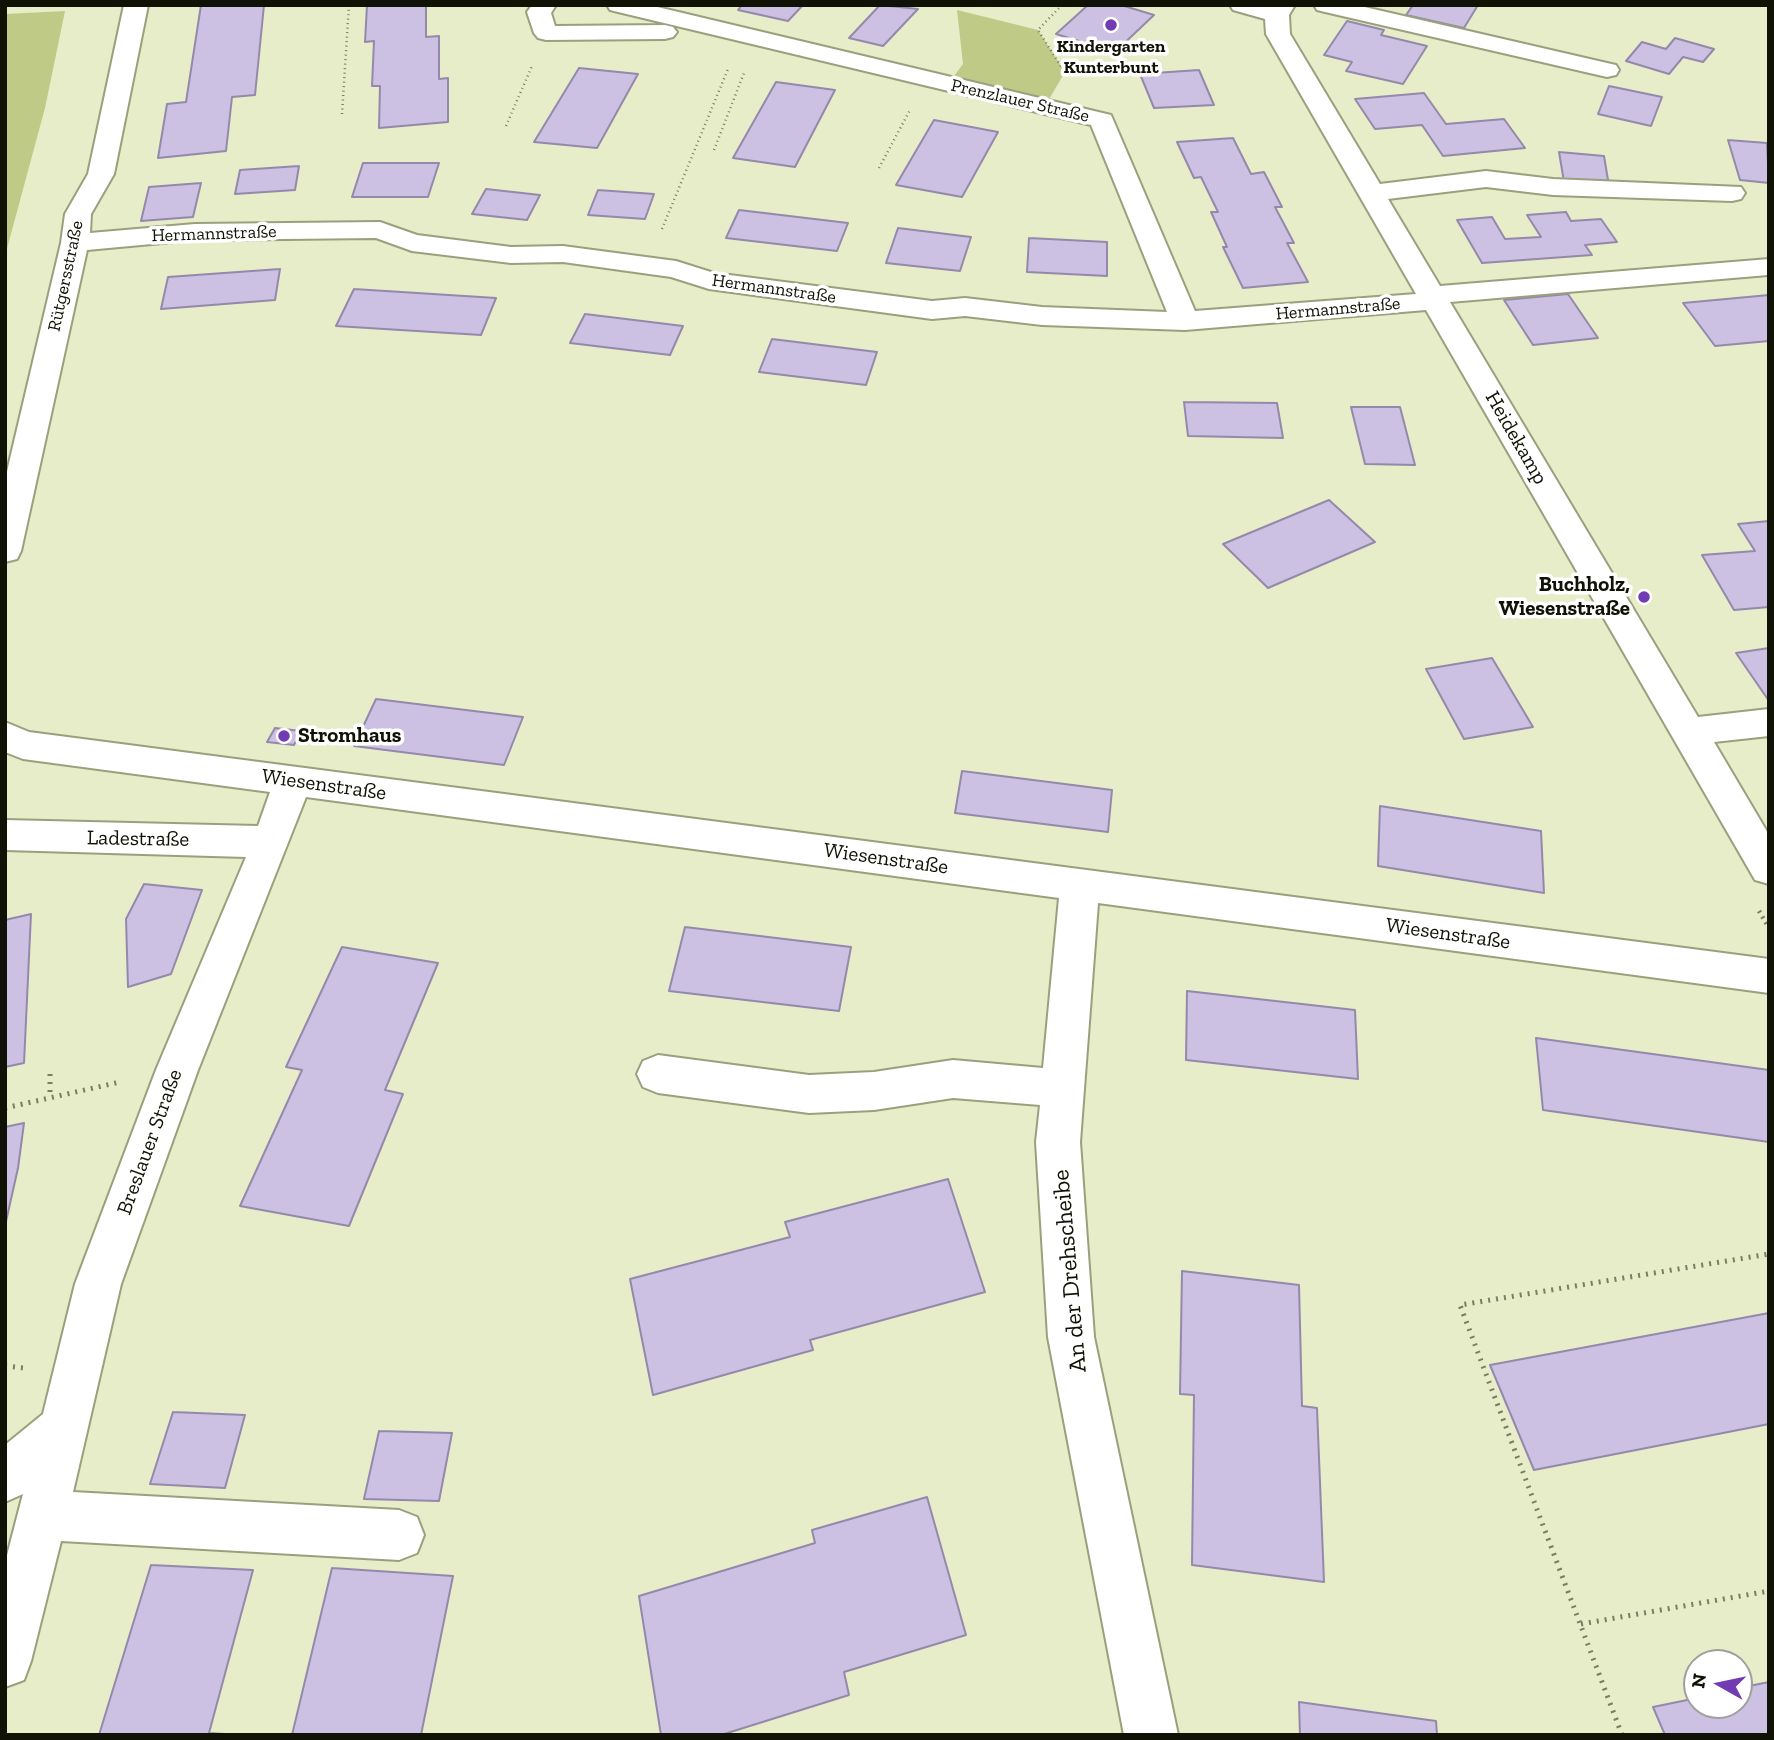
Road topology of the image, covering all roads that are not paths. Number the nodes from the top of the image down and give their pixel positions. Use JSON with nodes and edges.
{"nodes":[{"id":1,"x":136,"y":5,"type":"edge"},
{"id":2,"x":545,"y":5,"type":"edge"},
{"id":3,"x":618,"y":5,"type":"edge"},
{"id":4,"x":1241,"y":5,"type":"edge"},
{"id":5,"x":1325,"y":5,"type":"edge"},
{"id":6,"x":1280,"y":10,"type":"edge"},
{"id":7,"x":742,"y":35,"type":"junction"},
{"id":8,"x":1607,"y":71,"type":"dead end"},
{"id":9,"x":1732,"y":193,"type":"dead end"},
{"id":10,"x":1378,"y":204,"type":"junction"},
{"id":11,"x":1714,"y":217,"type":"dead end"},
{"id":12,"x":75,"y":243,"type":"junction"},
{"id":13,"x":1768,"y":267,"type":"edge"},
{"id":14,"x":1434,"y":298,"type":"junction"},
{"id":15,"x":1185,"y":321,"type":"junction"},
{"id":16,"x":5,"y":551,"type":"edge"},
{"id":17,"x":1769,"y":722,"type":"edge"},
{"id":18,"x":1688,"y":732,"type":"junction"},
{"id":19,"x":5,"y":736,"type":"edge"},
{"id":20,"x":293,"y":781,"type":"junction"},
{"id":21,"x":5,"y":835,"type":"edge"},
{"id":22,"x":271,"y":842,"type":"junction"},
{"id":23,"x":1769,"y":869,"type":"edge"},
{"id":24,"x":1080,"y":885,"type":"junction"},
{"id":25,"x":1769,"y":976,"type":"edge"},
{"id":26,"x":658,"y":1074,"type":"dead end"},
{"id":27,"x":1063,"y":1088,"type":"junction"},
{"id":28,"x":65,"y":1427,"type":"junction"},
{"id":29,"x":5,"y":1477,"type":"edge"},
{"id":30,"x":43,"y":1515,"type":"junction"},
{"id":31,"x":399,"y":1535,"type":"dead end"},
{"id":32,"x":5,"y":1661,"type":"edge"},
{"id":33,"x":1151,"y":1735,"type":"edge"}],
"edges":[{"from":1,"to":12,"type":"street","name":"Rütgersstraße"},
{"from":2,"to":7,"type":"street","name":"Prenzlauer Straße"},
{"from":3,"to":7,"type":"street","name":"Prenzlauer Straße"},
{"from":4,"to":6,"type":"street"},
{"from":5,"to":8,"type":"street"},
{"from":6,"to":10,"type":"street","name":"Heidekamp"},
{"from":7,"to":15,"type":"street","name":"Prenzlauer Straße"},
{"from":9,"to":10,"type":"street"},
{"from":10,"to":11,"type":"street"},
{"from":10,"to":14,"type":"street","name":"Heidekamp"},
{"from":12,"to":15,"type":"street","name":"Hermannstraße"},
{"from":12,"to":16,"type":"street","name":"Rütgersstraße"},
{"from":13,"to":14,"type":"street","name":"Hermannstraße"},
{"from":14,"to":15,"type":"street","name":"Hermannstraße"},
{"from":14,"to":18,"type":"street","name":"Heidekamp"},
{"from":17,"to":18,"type":"street"},
{"from":18,"to":23,"type":"street","name":"Heidekamp"},
{"from":19,"to":20,"type":"street","name":"Wiesenstraße"},
{"from":20,"to":22,"type":"street","name":"Breslauer Straße"},
{"from":20,"to":24,"type":"street","name":"Wiesenstraße"},
{"from":21,"to":22,"type":"street","name":"Ladestraße"},
{"from":22,"to":28,"type":"street","name":"Breslauer Straße"},
{"from":24,"to":25,"type":"street","name":"Wiesenstraße"},
{"from":24,"to":27,"type":"street","name":"An der Drehscheibe"},
{"from":26,"to":27,"type":"street"},
{"from":27,"to":33,"type":"street","name":"An der Drehscheibe"},
{"from":28,"to":29,"type":"street"},
{"from":28,"to":30,"type":"street","name":"Breslauer Straße"},
{"from":30,"to":31,"type":"street"},
{"from":30,"to":32,"type":"street","name":"Breslauer Straße"}]}
